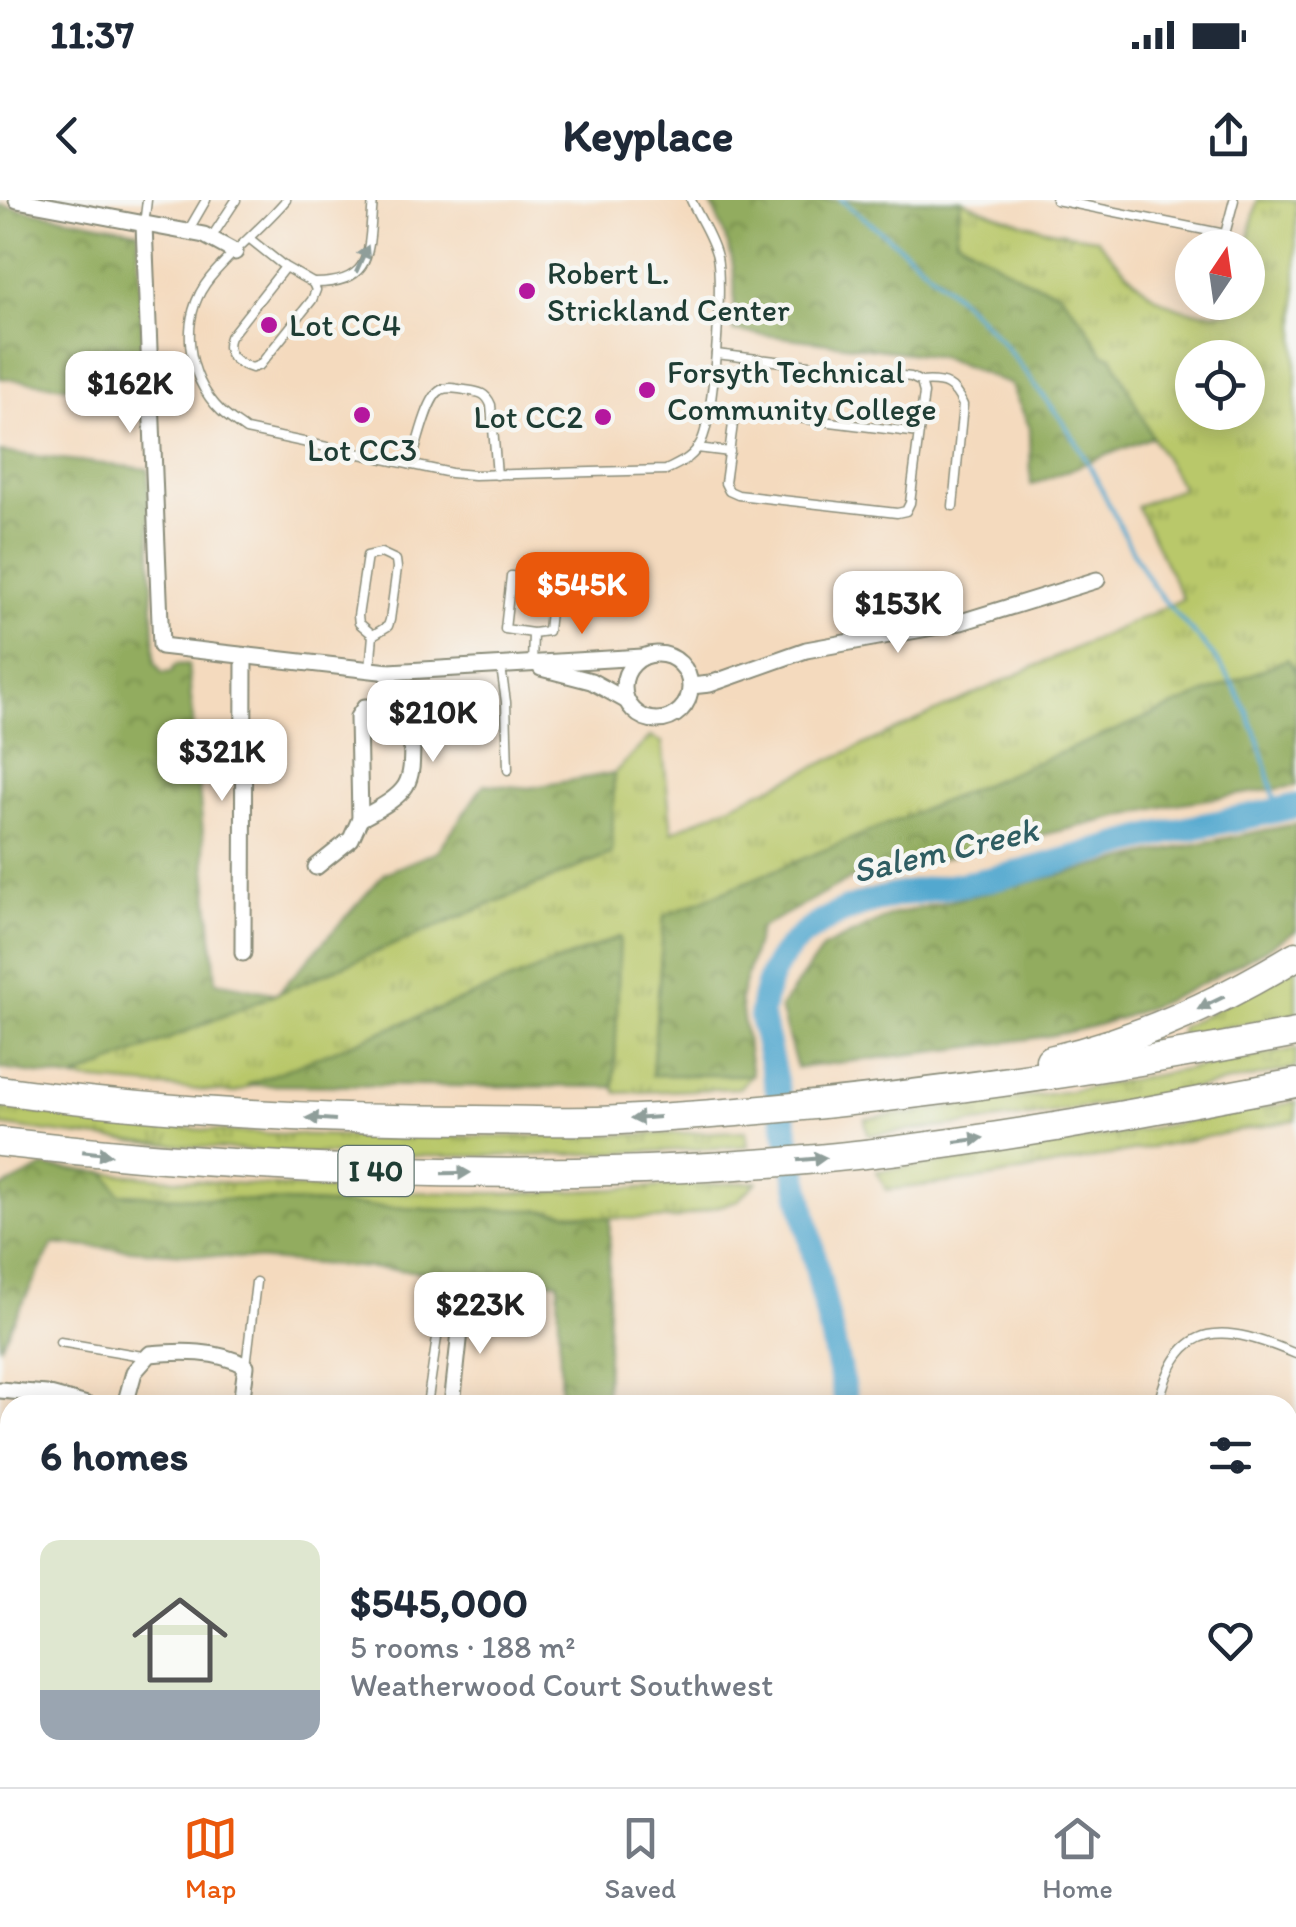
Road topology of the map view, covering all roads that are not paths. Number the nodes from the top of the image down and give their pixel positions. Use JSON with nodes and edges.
{"nodes":[{"id":1,"x":16,"y":200,"type":"edge"},
{"id":2,"x":147,"y":200,"type":"edge"},
{"id":3,"x":206,"y":200,"type":"edge"},
{"id":4,"x":236,"y":200,"type":"edge"},
{"id":5,"x":286,"y":200,"type":"edge"},
{"id":6,"x":373,"y":200,"type":"edge"},
{"id":7,"x":691,"y":200,"type":"edge"},
{"id":8,"x":1056,"y":200,"type":"edge"},
{"id":9,"x":1234,"y":200,"type":"edge"},
{"id":10,"x":144,"y":225,"type":"junction"},
{"id":11,"x":188,"y":232,"type":"junction"},
{"id":12,"x":211,"y":238,"type":"junction"},
{"id":13,"x":250,"y":239,"type":"junction"},
{"id":14,"x":235,"y":252,"type":"junction"},
{"id":15,"x":285,"y":267,"type":"junction"},
{"id":16,"x":313,"y":282,"type":"junction"},
{"id":17,"x":716,"y":354,"type":"junction"},
{"id":18,"x":922,"y":382,"type":"junction"},
{"id":19,"x":918,"y":433,"type":"junction"},
{"id":20,"x":697,"y":448,"type":"junction"},
{"id":21,"x":730,"y":452,"type":"junction"},
{"id":22,"x":411,"y":465,"type":"junction"},
{"id":23,"x":496,"y":475,"type":"junction"},
{"id":24,"x":953,"y":506,"type":"dead end"},
{"id":25,"x":1097,"y":580,"type":"dead end"},
{"id":26,"x":533,"y":633,"type":"junction"},
{"id":27,"x":373,"y":634,"type":"junction"},
{"id":28,"x":244,"y":656,"type":"junction"},
{"id":29,"x":644,"y":657,"type":"junction"},
{"id":30,"x":532,"y":666,"type":"junction"},
{"id":31,"x":502,"y":667,"type":"junction"},
{"id":32,"x":370,"y":670,"type":"junction"},
{"id":33,"x":389,"y":672,"type":"junction"},
{"id":34,"x":691,"y":686,"type":"junction"},
{"id":35,"x":627,"y":701,"type":"junction"},
{"id":36,"x":388,"y":708,"type":"junction"},
{"id":37,"x":508,"y":770,"type":"dead end"},
{"id":38,"x":360,"y":819,"type":"junction"},
{"id":39,"x":316,"y":867,"type":"dead end"},
{"id":40,"x":243,"y":953,"type":"dead end"},
{"id":41,"x":1296,"y":956,"type":"edge"},
{"id":42,"x":1296,"y":1033,"type":"edge"},
{"id":43,"x":1296,"y":1083,"type":"edge"},
{"id":44,"x":0,"y":1090,"type":"edge"},
{"id":45,"x":860,"y":1100,"type":"junction"},
{"id":46,"x":0,"y":1142,"type":"edge"},
{"id":47,"x":256,"y":1282,"type":"dead end"},
{"id":48,"x":464,"y":1304,"type":"joint"},
{"id":49,"x":60,"y":1342,"type":"dead end"},
{"id":50,"x":1296,"y":1354,"type":"edge"},
{"id":51,"x":148,"y":1356,"type":"junction"},
{"id":52,"x":246,"y":1366,"type":"junction"},
{"id":53,"x":0,"y":1390,"type":"edge"},
{"id":54,"x":50,"y":1395,"type":"edge"},
{"id":55,"x":128,"y":1395,"type":"edge"},
{"id":56,"x":242,"y":1395,"type":"edge"},
{"id":57,"x":428,"y":1395,"type":"edge"},
{"id":58,"x":453,"y":1395,"type":"edge"},
{"id":59,"x":1160,"y":1395,"type":"edge"}],
"edges":[{"from":1,"to":10,"type":"street"},
{"from":2,"to":10,"type":"lane"},
{"from":3,"to":11,"type":"lane"},
{"from":4,"to":12,"type":"lane"},
{"from":5,"to":13,"type":"lane"},
{"from":16,"to":6,"type":"lane","one_way":true},
{"from":7,"to":17,"type":"lane"},
{"from":8,"to":9,"type":"lane"},
{"from":10,"to":11,"type":"street"},
{"from":10,"to":28,"type":"street"},
{"from":11,"to":12,"type":"street"},
{"from":12,"to":14,"type":"street"},
{"from":13,"to":14,"type":"lane"},
{"from":13,"to":15,"type":"lane"},
{"from":14,"to":22,"type":"lane"},
{"from":15,"to":16,"type":"lane"},
{"from":15,"to":16,"type":"lane"},
{"from":17,"to":18,"type":"lane"},
{"from":17,"to":20,"type":"lane"},
{"from":18,"to":19,"type":"lane"},
{"from":18,"to":24,"type":"lane"},
{"from":19,"to":21,"type":"lane"},
{"from":19,"to":21,"type":"lane"},
{"from":20,"to":21,"type":"lane"},
{"from":20,"to":23,"type":"lane"},
{"from":22,"to":23,"type":"lane"},
{"from":22,"to":23,"type":"lane"},
{"from":25,"to":34,"type":"street"},
{"from":26,"to":26,"type":"lane"},
{"from":26,"to":30,"type":"lane"},
{"from":27,"to":27,"type":"lane"},
{"from":27,"to":32,"type":"lane"},
{"from":28,"to":32,"type":"street"},
{"from":28,"to":40,"type":"street"},
{"from":29,"to":30,"type":"street"},
{"from":29,"to":34,"type":"street"},
{"from":29,"to":35,"type":"street"},
{"from":30,"to":31,"type":"street"},
{"from":30,"to":35,"type":"street"},
{"from":31,"to":33,"type":"street"},
{"from":31,"to":37,"type":"lane"},
{"from":32,"to":33,"type":"street"},
{"from":33,"to":36,"type":"street"},
{"from":34,"to":35,"type":"street"},
{"from":36,"to":38,"type":"street"},
{"from":36,"to":38,"type":"street"},
{"from":38,"to":39,"type":"street"},
{"from":41,"to":45,"type":"highway","one_way":true},
{"from":42,"to":45,"type":"highway","number":"I 40"},
{"from":46,"to":43,"type":"highway","number":"I 40","one_way":true},
{"from":45,"to":44,"type":"highway","number":"I 40","one_way":true},
{"from":47,"to":52,"type":"lane"},
{"from":48,"to":57,"type":"lane"},
{"from":48,"to":58,"type":"street"},
{"from":49,"to":51,"type":"lane"},
{"from":50,"to":59,"type":"lane"},
{"from":51,"to":52,"type":"street"},
{"from":51,"to":55,"type":"street"},
{"from":52,"to":56,"type":"street"},
{"from":53,"to":54,"type":"street"}]}
